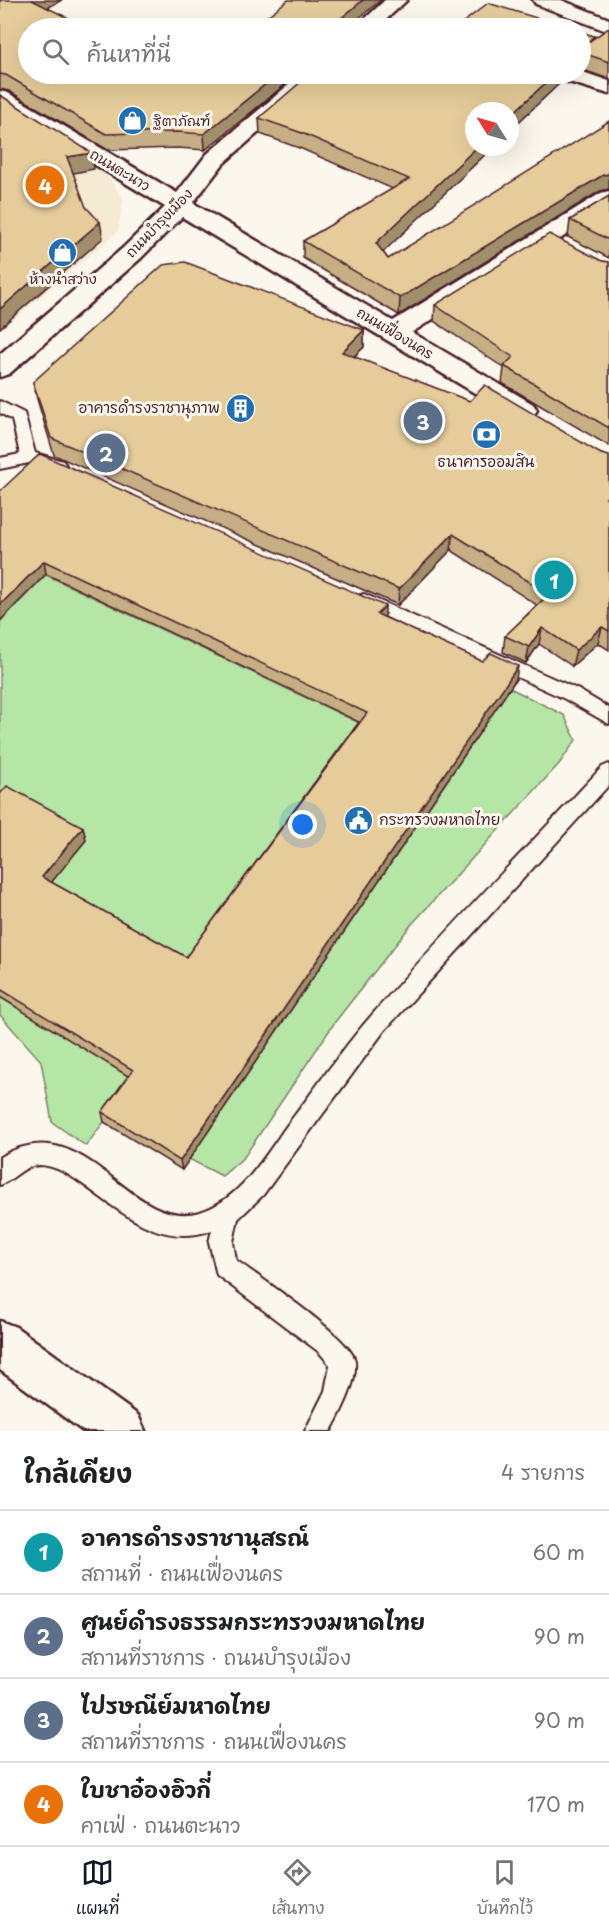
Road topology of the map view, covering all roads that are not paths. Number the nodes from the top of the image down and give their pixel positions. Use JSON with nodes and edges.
{"nodes":[{"id":1,"x":397,"y":0,"type":"edge"},
{"id":2,"x":543,"y":0,"type":"edge"},
{"id":3,"x":376,"y":18,"type":"edge"},
{"id":4,"x":589,"y":18,"type":"edge"},
{"id":5,"x":591,"y":19,"type":"edge"},
{"id":6,"x":609,"y":26,"type":"edge"},
{"id":7,"x":591,"y":82,"type":"edge"},
{"id":8,"x":302,"y":84,"type":"edge"},
{"id":9,"x":609,"y":88,"type":"edge"},
{"id":10,"x":0,"y":98,"type":"edge"},
{"id":11,"x":609,"y":199,"type":"edge"},
{"id":12,"x":179,"y":206,"type":"junction"},
{"id":13,"x":545,"y":238,"type":"junction"},
{"id":14,"x":572,"y":252,"type":"edge"},
{"id":15,"x":394,"y":332,"type":"junction"},
{"id":16,"x":0,"y":368,"type":"edge"},
{"id":17,"x":0,"y":406,"type":"edge"},
{"id":18,"x":548,"y":425,"type":"edge"},
{"id":19,"x":28,"y":456,"type":"junction"},
{"id":20,"x":0,"y":464,"type":"edge"},
{"id":21,"x":76,"y":473,"type":"edge"},
{"id":22,"x":344,"y":591,"type":"edge"},
{"id":23,"x":609,"y":717,"type":"edge"},
{"id":24,"x":609,"y":772,"type":"edge"},
{"id":25,"x":0,"y":1174,"type":"edge"},
{"id":26,"x":228,"y":1213,"type":"junction"},
{"id":27,"x":0,"y":1343,"type":"edge"},
{"id":28,"x":122,"y":1431,"type":"edge"},
{"id":29,"x":318,"y":1431,"type":"edge"}],
"edges":[{"from":1,"to":3,"type":"street"},
{"from":2,"to":4,"type":"street"},
{"from":5,"to":6,"type":"street"},
{"from":7,"to":9,"type":"street"},
{"from":8,"to":12,"type":"street","name":"ถนนบำรุงเมือง"},
{"from":10,"to":12,"type":"street","name":"ถนนตะนาว"},
{"from":11,"to":13,"type":"street"},
{"from":12,"to":15,"type":"street","name":"ถนนเฟื่องนคร"},
{"from":12,"to":16,"type":"street","name":"ถนนบำรุงเมือง"},
{"from":13,"to":14,"type":"street"},
{"from":13,"to":15,"type":"street"},
{"from":15,"to":18,"type":"street","name":"ถนนเฟื่องนคร"},
{"from":17,"to":19,"type":"lane"},
{"from":19,"to":20,"type":"lane"},
{"from":19,"to":21,"type":"lane"},
{"from":22,"to":23,"type":"lane"},
{"from":24,"to":26,"type":"lane"},
{"from":25,"to":26,"type":"lane"},
{"from":26,"to":29,"type":"lane"},
{"from":27,"to":28,"type":"street"}]}
